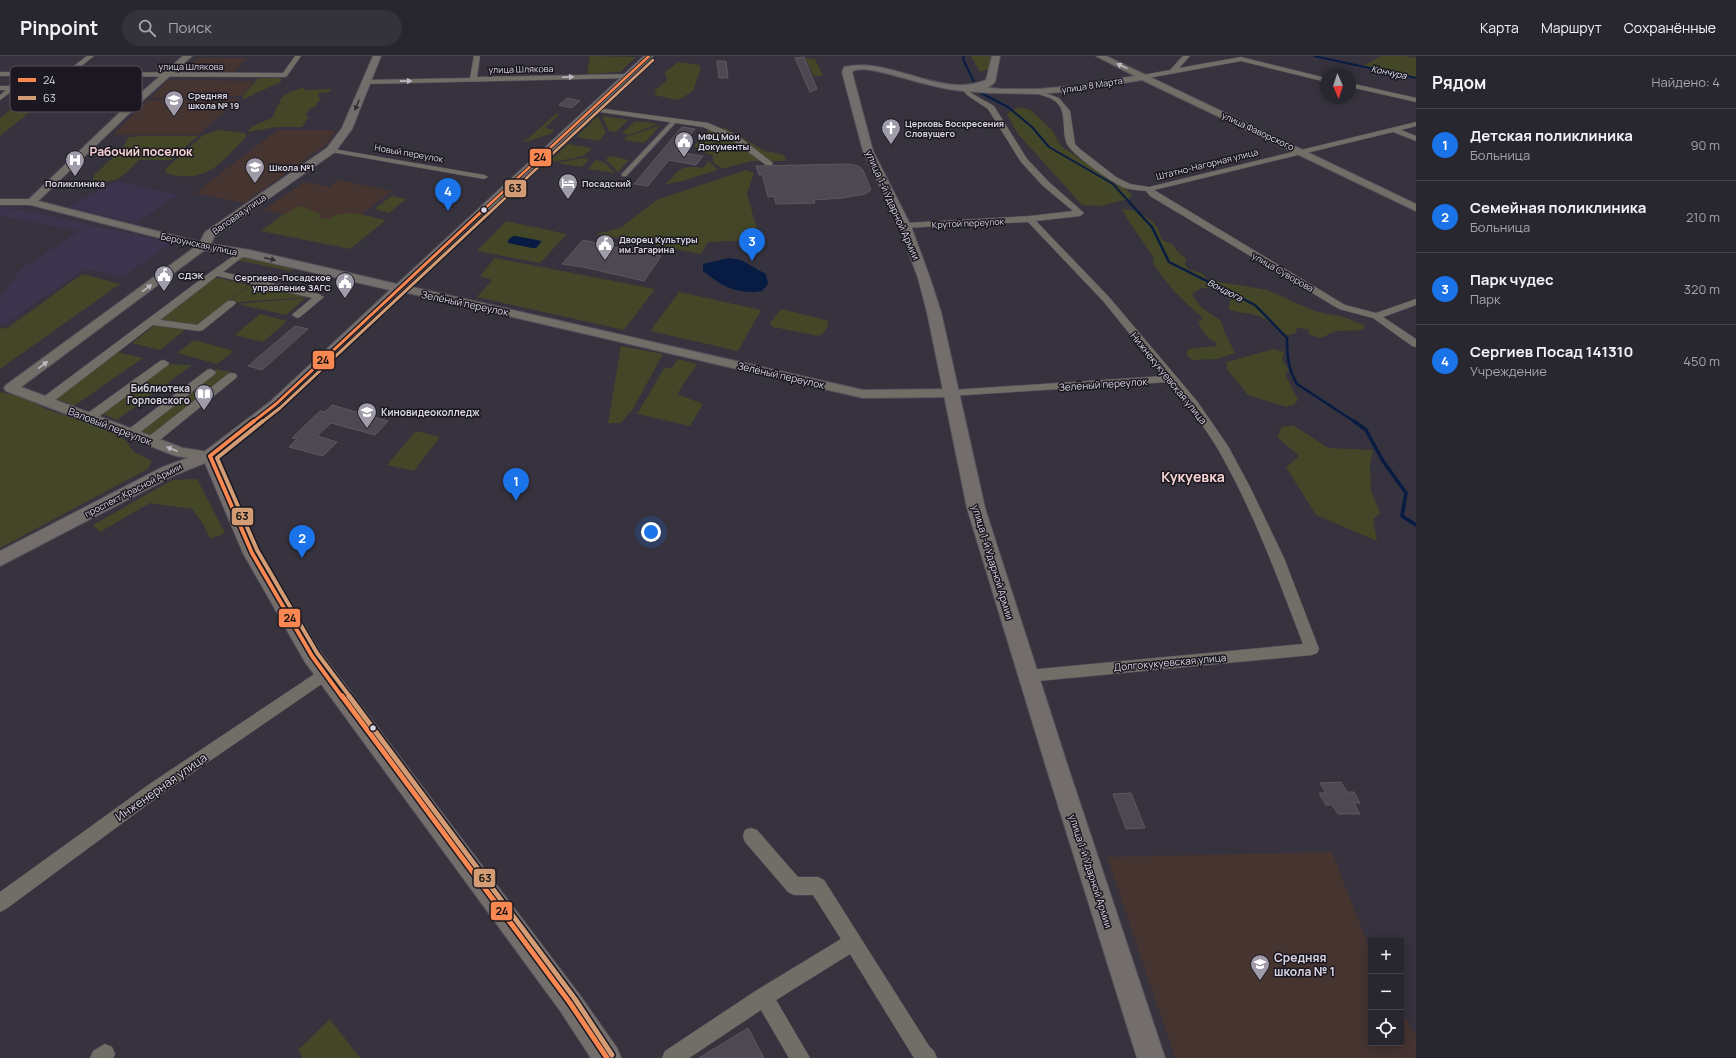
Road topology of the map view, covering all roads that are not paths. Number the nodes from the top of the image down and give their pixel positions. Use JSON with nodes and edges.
{"nodes":[{"id":1,"x":91,"y":56,"type":"edge"},
{"id":2,"x":188,"y":56,"type":"edge"},
{"id":3,"x":298,"y":56,"type":"edge"},
{"id":4,"x":377,"y":56,"type":"edge"},
{"id":5,"x":477,"y":56,"type":"edge"},
{"id":6,"x":649,"y":56,"type":"edge"},
{"id":7,"x":996,"y":56,"type":"edge"},
{"id":8,"x":1100,"y":56,"type":"edge"},
{"id":9,"x":1187,"y":56,"type":"edge"},
{"id":10,"x":78,"y":66,"type":"edge"},
{"id":11,"x":851,"y":67,"type":"joint"},
{"id":12,"x":1173,"y":71,"type":"junction"},
{"id":13,"x":142,"y":75,"type":"edge"},
{"id":14,"x":166,"y":75,"type":"junction"},
{"id":15,"x":628,"y":76,"type":"junction"},
{"id":16,"x":1143,"y":77,"type":"junction"},
{"id":17,"x":473,"y":79,"type":"junction"},
{"id":18,"x":1320,"y":79,"type":"edge"},
{"id":19,"x":367,"y":82,"type":"junction"},
{"id":20,"x":990,"y":82,"type":"junction"},
{"id":21,"x":1356,"y":86,"type":"edge"},
{"id":22,"x":964,"y":88,"type":"junction"},
{"id":23,"x":10,"y":90,"type":"edge"},
{"id":24,"x":1003,"y":92,"type":"junction"},
{"id":25,"x":1037,"y":92,"type":"junction"},
{"id":26,"x":142,"y":96,"type":"edge"},
{"id":27,"x":0,"y":98,"type":"edge"},
{"id":28,"x":1416,"y":100,"type":"edge"},
{"id":29,"x":593,"y":109,"type":"junction"},
{"id":30,"x":125,"y":112,"type":"edge"},
{"id":31,"x":674,"y":121,"type":"junction"},
{"id":32,"x":1416,"y":124,"type":"edge"},
{"id":33,"x":1392,"y":130,"type":"junction"},
{"id":34,"x":1416,"y":139,"type":"edge"},
{"id":35,"x":331,"y":150,"type":"junction"},
{"id":36,"x":1302,"y":152,"type":"junction"},
{"id":37,"x":769,"y":162,"type":"dead end"},
{"id":38,"x":624,"y":175,"type":"dead end"},
{"id":39,"x":484,"y":177,"type":"dead end"},
{"id":40,"x":1151,"y":192,"type":"junction"},
{"id":41,"x":0,"y":202,"type":"edge"},
{"id":42,"x":31,"y":202,"type":"junction"},
{"id":43,"x":1416,"y":208,"type":"edge"},
{"id":44,"x":1030,"y":219,"type":"junction"},
{"id":45,"x":904,"y":226,"type":"junction"},
{"id":46,"x":204,"y":246,"type":"junction"},
{"id":47,"x":242,"y":253,"type":"junction"},
{"id":48,"x":215,"y":273,"type":"junction"},
{"id":49,"x":399,"y":288,"type":"junction"},
{"id":50,"x":1416,"y":302,"type":"edge"},
{"id":51,"x":231,"y":303,"type":"dead end"},
{"id":52,"x":297,"y":315,"type":"dead end"},
{"id":53,"x":1376,"y":316,"type":"junction"},
{"id":54,"x":152,"y":322,"type":"junction"},
{"id":55,"x":1416,"y":344,"type":"edge"},
{"id":56,"x":164,"y":362,"type":"dead end"},
{"id":57,"x":211,"y":372,"type":"dead end"},
{"id":58,"x":232,"y":376,"type":"dead end"},
{"id":59,"x":1170,"y":379,"type":"junction"},
{"id":60,"x":12,"y":388,"type":"joint"},
{"id":61,"x":952,"y":393,"type":"junction"},
{"id":62,"x":46,"y":401,"type":"junction"},
{"id":63,"x":89,"y":418,"type":"junction"},
{"id":64,"x":130,"y":434,"type":"junction"},
{"id":65,"x":151,"y":441,"type":"junction"},
{"id":66,"x":210,"y":456,"type":"junction"},
{"id":67,"x":0,"y":560,"type":"edge"},
{"id":68,"x":1312,"y":649,"type":"joint"},
{"id":69,"x":324,"y":675,"type":"junction"},
{"id":70,"x":1028,"y":676,"type":"junction"},
{"id":71,"x":751,"y":836,"type":"dead end"},
{"id":72,"x":0,"y":903,"type":"edge"},
{"id":73,"x":853,"y":942,"type":"junction"},
{"id":74,"x":764,"y":998,"type":"junction"},
{"id":75,"x":920,"y":1056,"type":"edge"},
{"id":76,"x":607,"y":1058,"type":"edge"},
{"id":77,"x":672,"y":1058,"type":"edge"},
{"id":78,"x":800,"y":1058,"type":"edge"},
{"id":79,"x":1151,"y":1058,"type":"edge"}],
"edges":[{"from":1,"to":10,"type":"street"},
{"from":2,"to":14,"type":"street"},
{"from":3,"to":14,"type":"street","name":"улица Шлякова"},
{"from":4,"to":19,"type":"main road","name":"Валовая улица"},
{"from":5,"to":17,"type":"street"},
{"from":6,"to":15,"type":"main road","name":"проспект Красной Армии"},
{"from":7,"to":20,"type":"main road"},
{"from":16,"to":8,"type":"street","name":"улица Фаворского","one_way":true},
{"from":9,"to":12,"type":"street"},
{"from":11,"to":22,"type":"main road","name":"улица 8 Марта"},
{"from":11,"to":45,"type":"main road","name":"улица 1-й Ударной Армии"},
{"from":12,"to":16,"type":"street","name":"улица 8 Марта"},
{"from":12,"to":18,"type":"street","name":"улица 8 Марта"},
{"from":13,"to":14,"type":"street","name":"улица Шлякова"},
{"from":14,"to":26,"type":"street"},
{"from":17,"to":15,"type":"street","name":"улица Шлякова","one_way":true},
{"from":15,"to":29,"type":"main road","name":"проспект Красной Армии"},
{"from":16,"to":25,"type":"street","name":"улица 8 Марта"},
{"from":16,"to":36,"type":"street","name":"улица Фаворского"},
{"from":19,"to":17,"type":"street","name":"улица Шлякова","one_way":true},
{"from":19,"to":35,"type":"main road","name":"Валовая улица","one_way":true},
{"from":20,"to":22,"type":"main road"},
{"from":20,"to":24,"type":"street"},
{"from":21,"to":28,"type":"street"},
{"from":22,"to":24,"type":"street","name":"улица 8 Марта"},
{"from":22,"to":44,"type":"street","name":"Крутой переулок"},
{"from":23,"to":27,"type":"street"},
{"from":24,"to":25,"type":"street","name":"улица 8 Марта"},
{"from":25,"to":40,"type":"street"},
{"from":29,"to":31,"type":"street"},
{"from":29,"to":49,"type":"main road","name":"проспект Красной Армии"},
{"from":30,"to":42,"type":"street"},
{"from":31,"to":37,"type":"street"},
{"from":31,"to":38,"type":"street"},
{"from":32,"to":33,"type":"street","name":"Штатно-Нагорная улица"},
{"from":33,"to":34,"type":"street"},
{"from":33,"to":36,"type":"street","name":"Штатно-Нагорная улица"},
{"from":35,"to":39,"type":"street","name":"Новый переулок"},
{"from":35,"to":46,"type":"main road","name":"Валовая улица"},
{"from":36,"to":40,"type":"street","name":"Штатно-Нагорная улица"},
{"from":36,"to":43,"type":"street","name":"улица Фаворского"},
{"from":40,"to":53,"type":"street","name":"улица Суворова"},
{"from":41,"to":42,"type":"street","name":"Бероунская улица"},
{"from":42,"to":46,"type":"street","name":"Бероунская улица"},
{"from":44,"to":45,"type":"street","name":"Крутой переулок"},
{"from":44,"to":59,"type":"street","name":"Нижнекукуевская улица"},
{"from":45,"to":61,"type":"main road","name":"улица 1-й Ударной Армии"},
{"from":46,"to":47,"type":"main road","name":"Бероунская улица"},
{"from":60,"to":46,"type":"street","name":"Валовая улица","one_way":true},
{"from":47,"to":48,"type":"street"},
{"from":47,"to":49,"type":"main road","name":"Бероунская улица","one_way":true},
{"from":48,"to":52,"type":"street"},
{"from":48,"to":54,"type":"street"},
{"from":49,"to":61,"type":"street","name":"Зелёный переулок"},
{"from":49,"to":66,"type":"main road","name":"проспект Красной Армии"},
{"from":50,"to":53,"type":"street"},
{"from":51,"to":54,"type":"street"},
{"from":53,"to":55,"type":"street","name":"улица Суворова"},
{"from":54,"to":62,"type":"street"},
{"from":56,"to":63,"type":"street"},
{"from":57,"to":64,"type":"street"},
{"from":58,"to":65,"type":"street"},
{"from":59,"to":61,"type":"street","name":"Зелёный переулок"},
{"from":59,"to":68,"type":"street","name":"Нижнекукуевская улица"},
{"from":60,"to":62,"type":"street","name":"Валовый переулок"},
{"from":61,"to":70,"type":"main road","name":"улица 1-й Ударной Армии"},
{"from":62,"to":63,"type":"street","name":"Валовый переулок"},
{"from":63,"to":64,"type":"street","name":"Валовый переулок"},
{"from":64,"to":65,"type":"street","name":"Валовый переулок"},
{"from":66,"to":65,"type":"street","name":"Валовый переулок","one_way":true},
{"from":66,"to":67,"type":"main road","name":"проспект Красной Армии"},
{"from":66,"to":69,"type":"main road"},
{"from":68,"to":70,"type":"street","name":"Долгокукуевская улица"},
{"from":69,"to":72,"type":"street","name":"Инженерная улица"},
{"from":69,"to":76,"type":"main road"},
{"from":70,"to":79,"type":"main road","name":"улица 1-й Ударной Армии"},
{"from":71,"to":73,"type":"street"},
{"from":73,"to":74,"type":"street"},
{"from":73,"to":75,"type":"street"},
{"from":74,"to":77,"type":"street"},
{"from":74,"to":78,"type":"street"}]}
